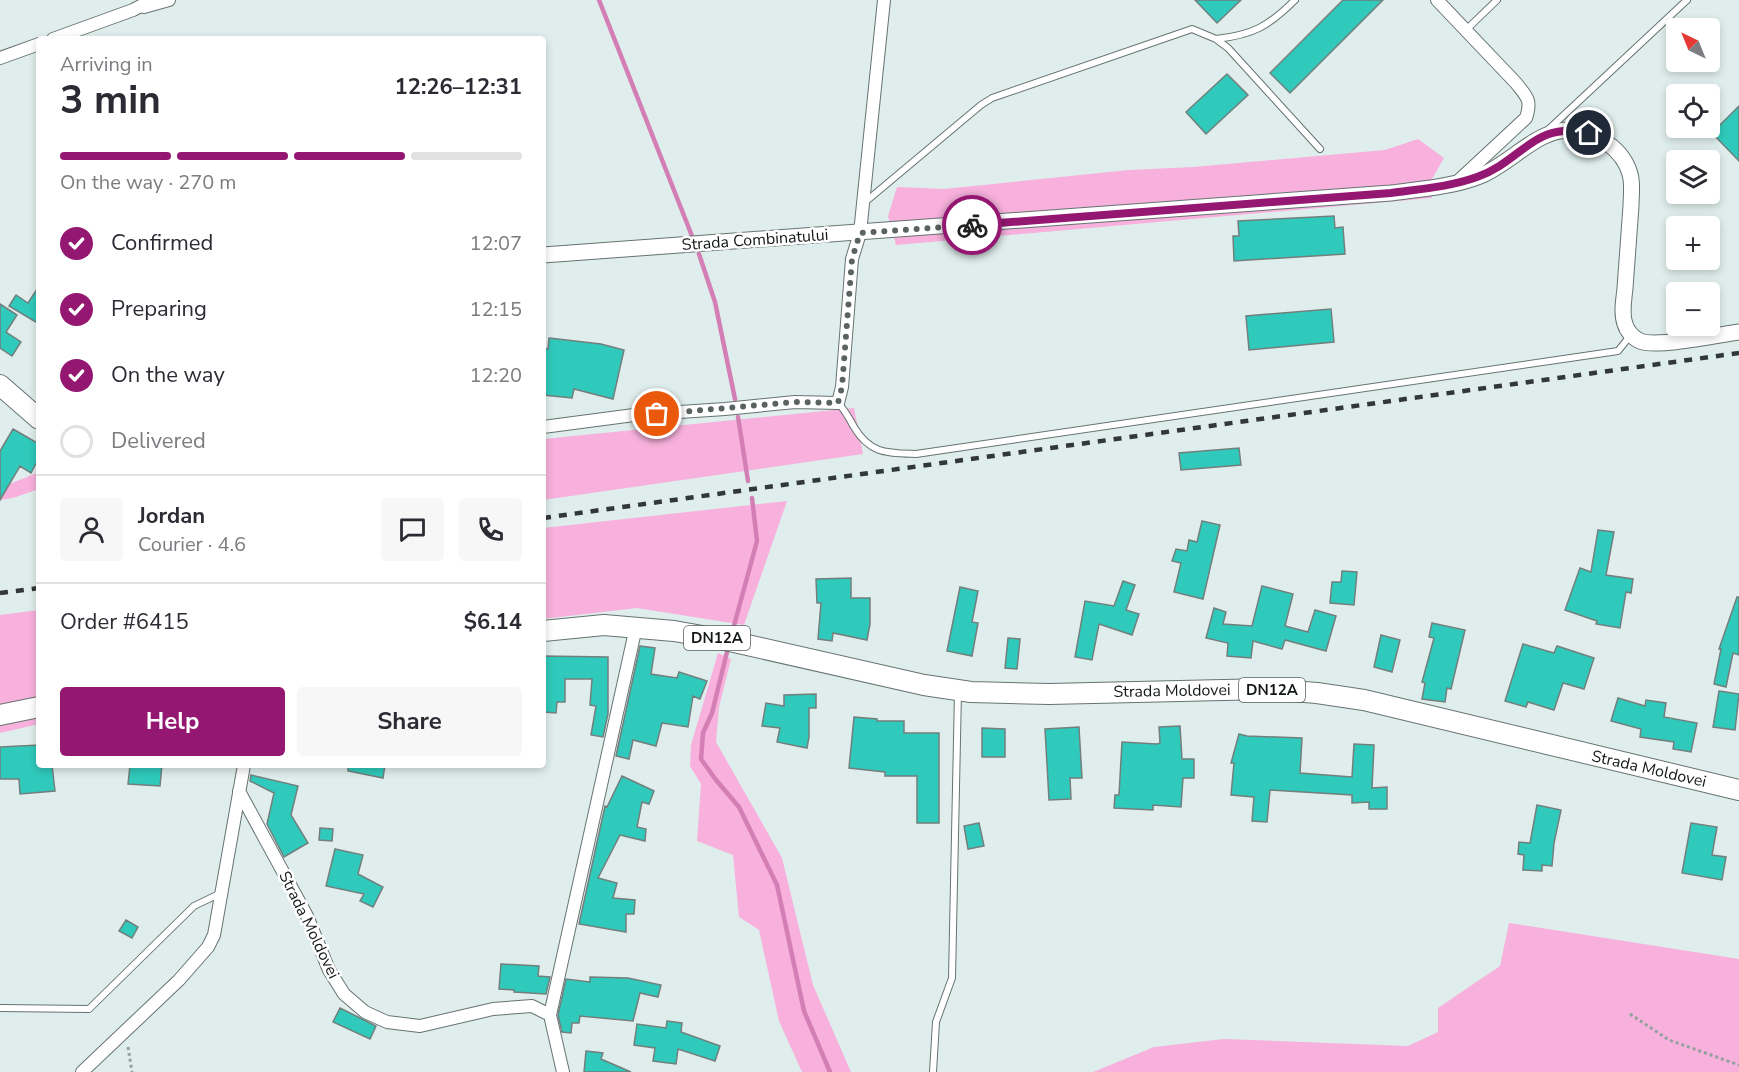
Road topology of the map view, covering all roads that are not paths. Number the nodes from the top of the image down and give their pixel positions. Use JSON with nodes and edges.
{"nodes":[{"id":1,"x":152,"y":0,"type":"edge"},
{"id":2,"x":169,"y":0,"type":"edge"},
{"id":3,"x":884,"y":0,"type":"edge"},
{"id":4,"x":1295,"y":0,"type":"edge"},
{"id":5,"x":1437,"y":0,"type":"edge"},
{"id":6,"x":1497,"y":0,"type":"edge"},
{"id":7,"x":1687,"y":0,"type":"edge"},
{"id":8,"x":133,"y":10,"type":"junction"},
{"id":9,"x":1465,"y":30,"type":"junction"},
{"id":10,"x":61,"y":36,"type":"edge"},
{"id":11,"x":1216,"y":39,"type":"junction"},
{"id":12,"x":36,"y":45,"type":"edge"},
{"id":13,"x":0,"y":58,"type":"edge"},
{"id":14,"x":1540,"y":138,"type":"junction"},
{"id":15,"x":1320,"y":149,"type":"dead end"},
{"id":16,"x":1454,"y":184,"type":"junction"},
{"id":17,"x":863,"y":204,"type":"junction"},
{"id":18,"x":860,"y":233,"type":"junction"},
{"id":19,"x":546,"y":255,"type":"edge"},
{"id":20,"x":1739,"y":333,"type":"edge"},
{"id":21,"x":1631,"y":335,"type":"junction"},
{"id":22,"x":0,"y":385,"type":"edge"},
{"id":23,"x":838,"y":403,"type":"junction"},
{"id":24,"x":36,"y":416,"type":"edge"},
{"id":25,"x":546,"y":427,"type":"edge"},
{"id":26,"x":636,"y":627,"type":"junction"},
{"id":27,"x":546,"y":631,"type":"edge"},
{"id":28,"x":958,"y":690,"type":"junction"},
{"id":29,"x":36,"y":708,"type":"edge"},
{"id":30,"x":0,"y":715,"type":"edge"},
{"id":31,"x":36,"y":718,"type":"edge"},
{"id":32,"x":0,"y":723,"type":"edge"},
{"id":33,"x":243,"y":768,"type":"edge"},
{"id":34,"x":1739,"y":790,"type":"edge"},
{"id":35,"x":239,"y":791,"type":"junction"},
{"id":36,"x":221,"y":893,"type":"junction"},
{"id":37,"x":0,"y":1008,"type":"edge"},
{"id":38,"x":550,"y":1015,"type":"junction"},
{"id":39,"x":82,"y":1072,"type":"edge"},
{"id":40,"x":563,"y":1072,"type":"edge"},
{"id":41,"x":933,"y":1072,"type":"edge"}],
"edges":[{"from":1,"to":8,"type":"street"},
{"from":2,"to":8,"type":"street"},
{"from":3,"to":17,"type":"street"},
{"from":4,"to":11,"type":"lane"},
{"from":5,"to":9,"type":"street"},
{"from":6,"to":9,"type":"lane"},
{"from":7,"to":14,"type":"lane"},
{"from":8,"to":10,"type":"street"},
{"from":9,"to":16,"type":"street"},
{"from":11,"to":15,"type":"lane"},
{"from":11,"to":17,"type":"lane"},
{"from":12,"to":13,"type":"street"},
{"from":14,"to":16,"type":"street","name":"Strada Combinatului"},
{"from":14,"to":21,"type":"street","name":"Strada Combinatului"},
{"from":16,"to":18,"type":"street","name":"Strada Combinatului"},
{"from":17,"to":18,"type":"street"},
{"from":18,"to":19,"type":"street","name":"Strada Combinatului"},
{"from":18,"to":23,"type":"street"},
{"from":20,"to":21,"type":"street"},
{"from":21,"to":23,"type":"lane"},
{"from":22,"to":24,"type":"main road"},
{"from":23,"to":25,"type":"street"},
{"from":26,"to":27,"type":"main road","name":"Strada Moldovei","number":"DN12A"},
{"from":26,"to":28,"type":"main road","name":"Strada Moldovei","number":"DN12A"},
{"from":26,"to":38,"type":"street"},
{"from":28,"to":34,"type":"main road","name":"Strada Moldovei","number":"DN12A"},
{"from":28,"to":41,"type":"lane"},
{"from":29,"to":30,"type":"main road"},
{"from":31,"to":32,"type":"main road"},
{"from":33,"to":35,"type":"street"},
{"from":35,"to":36,"type":"street"},
{"from":35,"to":38,"type":"street","name":"Strada Moldovei"},
{"from":36,"to":37,"type":"lane"},
{"from":36,"to":39,"type":"street"},
{"from":38,"to":40,"type":"street"}]}
